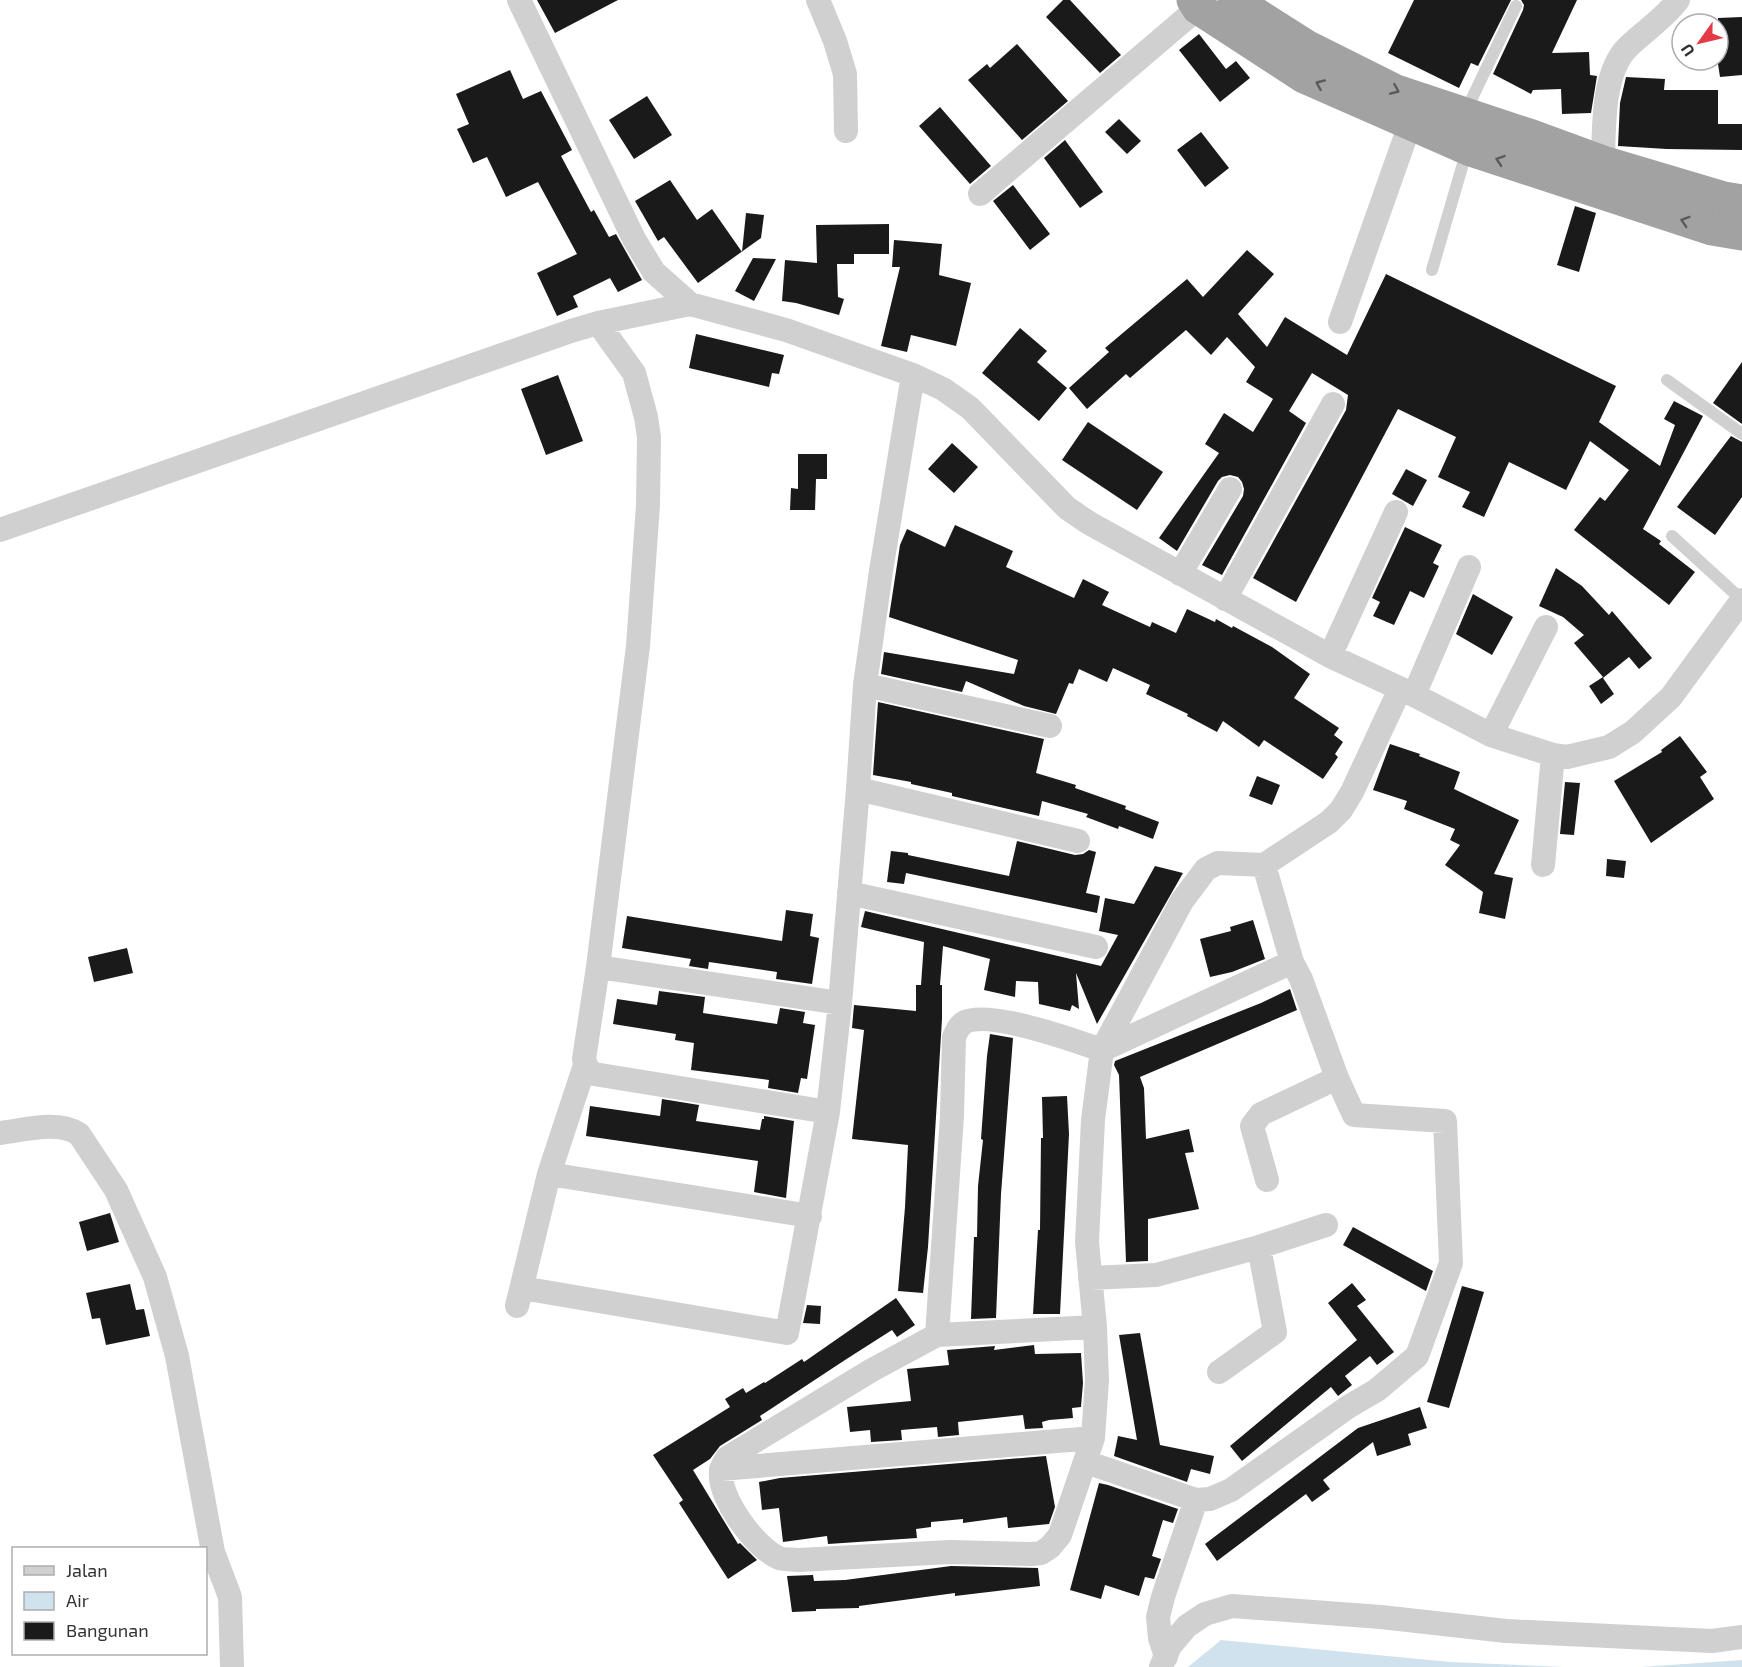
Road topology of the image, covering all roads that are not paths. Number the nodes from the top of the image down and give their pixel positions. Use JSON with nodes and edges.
{"nodes":[{"id":1,"x":519,"y":0,"type":"edge"},
{"id":2,"x":818,"y":0,"type":"edge"},
{"id":3,"x":1234,"y":0,"type":"edge"},
{"id":4,"x":1678,"y":0,"type":"edge"},
{"id":5,"x":1195,"y":4,"type":"edge"},
{"id":6,"x":1516,"y":6,"type":"dead end"},
{"id":7,"x":1464,"y":114,"type":"junction"},
{"id":8,"x":1410,"y":124,"type":"junction"},
{"id":9,"x":846,"y":131,"type":"dead end"},
{"id":10,"x":1468,"y":149,"type":"junction"},
{"id":11,"x":1603,"y":162,"type":"junction"},
{"id":12,"x":980,"y":194,"type":"dead end"},
{"id":13,"x":1742,"y":201,"type":"edge"},
{"id":14,"x":1742,"y":234,"type":"edge"},
{"id":15,"x":1432,"y":270,"type":"dead end"},
{"id":16,"x":690,"y":304,"type":"junction"},
{"id":17,"x":1340,"y":322,"type":"dead end"},
{"id":18,"x":598,"y":323,"type":"junction"},
{"id":19,"x":913,"y":375,"type":"junction"},
{"id":20,"x":1667,"y":380,"type":"dead end"},
{"id":21,"x":1333,"y":404,"type":"dead end"},
{"id":22,"x":1742,"y":434,"type":"edge"},
{"id":23,"x":1230,"y":489,"type":"dead end"},
{"id":24,"x":1395,"y":512,"type":"dead end"},
{"id":25,"x":0,"y":530,"type":"edge"},
{"id":26,"x":1672,"y":536,"type":"dead end"},
{"id":27,"x":1469,"y":567,"type":"dead end"},
{"id":28,"x":1180,"y":574,"type":"junction"},
{"id":29,"x":1225,"y":599,"type":"junction"},
{"id":30,"x":1742,"y":600,"type":"edge"},
{"id":31,"x":1546,"y":627,"type":"dead end"},
{"id":32,"x":1330,"y":656,"type":"junction"},
{"id":33,"x":865,"y":685,"type":"junction"},
{"id":34,"x":1407,"y":692,"type":"junction"},
{"id":35,"x":1050,"y":726,"type":"dead end"},
{"id":36,"x":1491,"y":735,"type":"junction"},
{"id":37,"x":1553,"y":755,"type":"junction"},
{"id":38,"x":858,"y":789,"type":"junction"},
{"id":39,"x":1078,"y":841,"type":"dead end"},
{"id":40,"x":1264,"y":865,"type":"junction"},
{"id":41,"x":1543,"y":865,"type":"dead end"},
{"id":42,"x":849,"y":893,"type":"junction"},
{"id":43,"x":1095,"y":947,"type":"dead end"},
{"id":44,"x":1292,"y":962,"type":"junction"},
{"id":45,"x":598,"y":967,"type":"junction"},
{"id":46,"x":840,"y":1003,"type":"junction"},
{"id":47,"x":1102,"y":1050,"type":"junction"},
{"id":48,"x":585,"y":1065,"type":"junction"},
{"id":49,"x":1337,"y":1078,"type":"junction"},
{"id":50,"x":828,"y":1112,"type":"junction"},
{"id":51,"x":0,"y":1133,"type":"edge"},
{"id":52,"x":549,"y":1174,"type":"junction"},
{"id":53,"x":1266,"y":1180,"type":"dead end"},
{"id":54,"x":810,"y":1216,"type":"junction"},
{"id":55,"x":1326,"y":1226,"type":"dead end"},
{"id":56,"x":1259,"y":1247,"type":"junction"},
{"id":57,"x":1090,"y":1278,"type":"junction"},
{"id":58,"x":1095,"y":1327,"type":"junction"},
{"id":59,"x":937,"y":1335,"type":"junction"},
{"id":60,"x":1219,"y":1372,"type":"dead end"},
{"id":61,"x":1093,"y":1438,"type":"junction"},
{"id":62,"x":1086,"y":1462,"type":"junction"},
{"id":63,"x":721,"y":1469,"type":"junction"},
{"id":64,"x":1196,"y":1500,"type":"junction"},
{"id":65,"x":1742,"y":1637,"type":"edge"},
{"id":66,"x":1163,"y":1662,"type":"edge"},
{"id":67,"x":232,"y":1667,"type":"edge"}],
"edges":[{"from":1,"to":16,"type":"street"},
{"from":2,"to":9,"type":"street"},
{"from":3,"to":7,"type":"highway","one_way":true},
{"from":4,"to":11,"type":"street"},
{"from":8,"to":5,"type":"highway","one_way":true},
{"from":5,"to":12,"type":"street"},
{"from":6,"to":7,"type":"lane"},
{"from":7,"to":11,"type":"highway"},
{"from":8,"to":10,"type":"highway"},
{"from":8,"to":17,"type":"street"},
{"from":14,"to":10,"type":"highway","one_way":true},
{"from":10,"to":15,"type":"lane"},
{"from":11,"to":13,"type":"highway"},
{"from":16,"to":18,"type":"street"},
{"from":16,"to":19,"type":"street"},
{"from":18,"to":25,"type":"street"},
{"from":18,"to":45,"type":"street"},
{"from":19,"to":28,"type":"street"},
{"from":19,"to":33,"type":"street"},
{"from":20,"to":22,"type":"lane"},
{"from":21,"to":29,"type":"street"},
{"from":23,"to":28,"type":"street"},
{"from":24,"to":32,"type":"street"},
{"from":26,"to":30,"type":"lane"},
{"from":27,"to":34,"type":"street"},
{"from":28,"to":29,"type":"street"},
{"from":29,"to":32,"type":"street"},
{"from":30,"to":37,"type":"street"},
{"from":31,"to":36,"type":"street"},
{"from":32,"to":34,"type":"street"},
{"from":33,"to":35,"type":"street"},
{"from":33,"to":38,"type":"street"},
{"from":34,"to":36,"type":"street"},
{"from":34,"to":40,"type":"street"},
{"from":36,"to":37,"type":"street"},
{"from":37,"to":41,"type":"street"},
{"from":38,"to":39,"type":"street"},
{"from":38,"to":42,"type":"street"},
{"from":40,"to":44,"type":"street"},
{"from":40,"to":47,"type":"street"},
{"from":42,"to":43,"type":"street"},
{"from":42,"to":46,"type":"street"},
{"from":44,"to":47,"type":"street"},
{"from":44,"to":49,"type":"street"},
{"from":45,"to":46,"type":"street"},
{"from":45,"to":48,"type":"street"},
{"from":46,"to":50,"type":"street"},
{"from":47,"to":57,"type":"street"},
{"from":47,"to":59,"type":"street"},
{"from":48,"to":50,"type":"street"},
{"from":48,"to":52,"type":"street"},
{"from":49,"to":53,"type":"street"},
{"from":49,"to":64,"type":"street"},
{"from":50,"to":54,"type":"street"},
{"from":51,"to":67,"type":"street"},
{"from":52,"to":54,"type":"street"},
{"from":52,"to":54,"type":"street"},
{"from":55,"to":56,"type":"street"},
{"from":56,"to":57,"type":"street"},
{"from":56,"to":60,"type":"street"},
{"from":57,"to":58,"type":"street"},
{"from":58,"to":59,"type":"street"},
{"from":58,"to":61,"type":"street"},
{"from":59,"to":63,"type":"street"},
{"from":61,"to":62,"type":"street"},
{"from":61,"to":63,"type":"street"},
{"from":62,"to":63,"type":"street"},
{"from":62,"to":64,"type":"street"},
{"from":64,"to":66,"type":"street"},
{"from":65,"to":66,"type":"street"}]}
